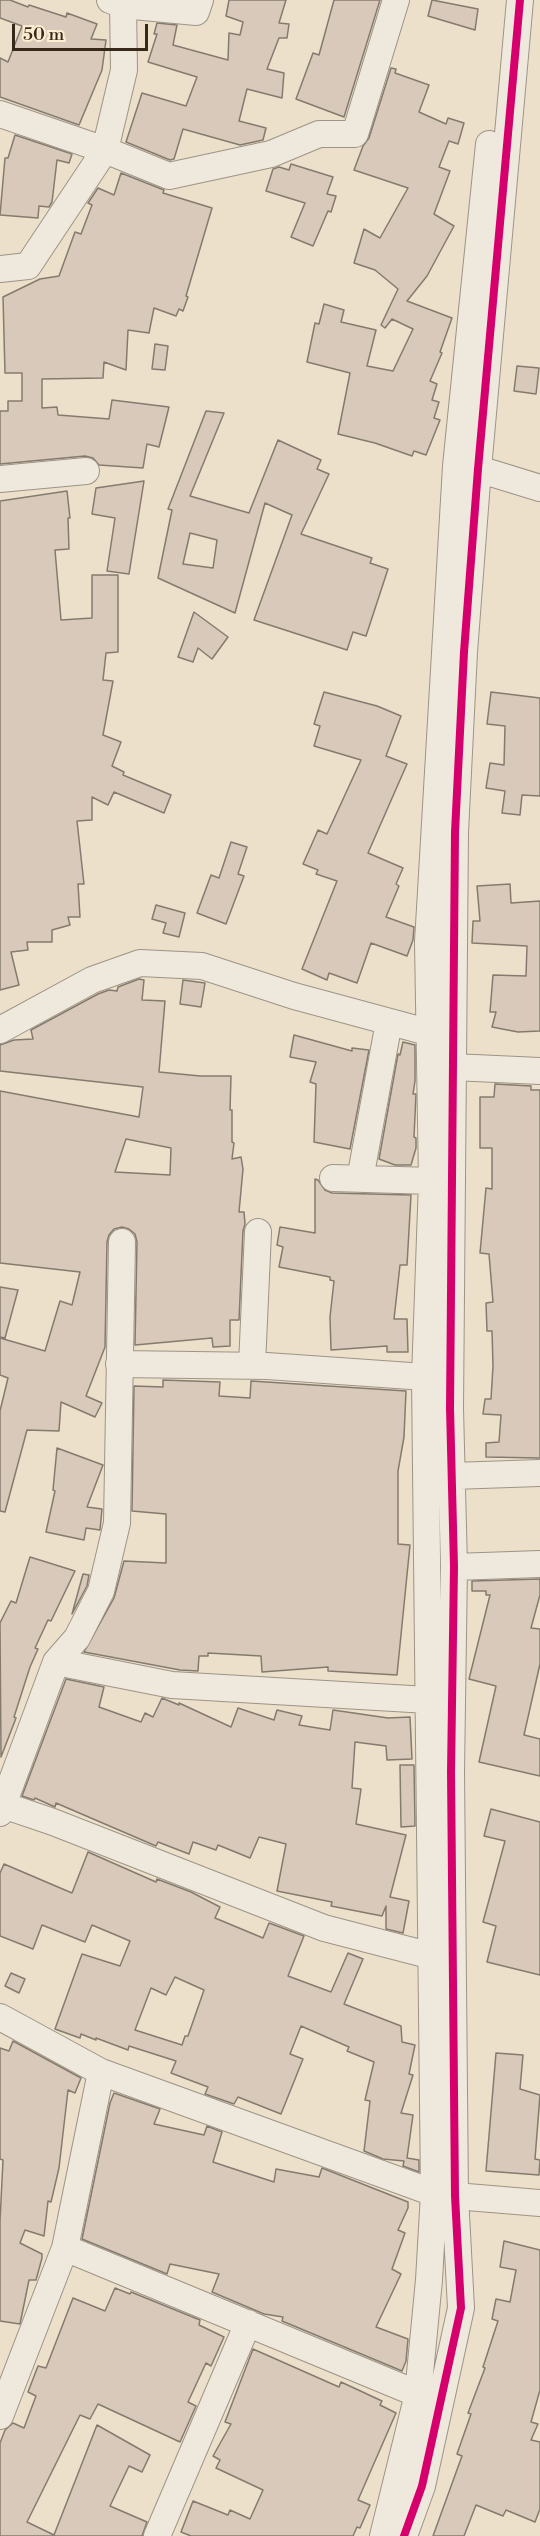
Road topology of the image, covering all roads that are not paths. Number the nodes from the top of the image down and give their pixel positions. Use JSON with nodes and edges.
{"nodes":[{"id":1,"x":200,"y":0,"type":"edge"},
{"id":2,"x":396,"y":0,"type":"edge"},
{"id":3,"x":504,"y":0,"type":"edge"},
{"id":4,"x":520,"y":0,"type":"edge"},
{"id":5,"x":117,"y":3,"type":"edge"},
{"id":6,"x":4,"y":120,"type":"edge"},
{"id":7,"x":105,"y":150,"type":"junction"},
{"id":8,"x":0,"y":269,"type":"edge"},
{"id":9,"x":478,"y":468,"type":"junction"},
{"id":10,"x":86,"y":471,"type":"dead end"},
{"id":11,"x":0,"y":479,"type":"edge"},
{"id":12,"x":540,"y":489,"type":"edge"},
{"id":13,"x":452,"y":694,"type":"junction"},
{"id":14,"x":389,"y":1022,"type":"junction"},
{"id":15,"x":0,"y":1030,"type":"edge"},
{"id":16,"x":431,"y":1033,"type":"junction"},
{"id":17,"x":453,"y":1067,"type":"junction"},
{"id":18,"x":540,"y":1071,"type":"edge"},
{"id":19,"x":333,"y":1178,"type":"dead end"},
{"id":20,"x":360,"y":1179,"type":"junction"},
{"id":21,"x":432,"y":1181,"type":"junction"},
{"id":22,"x":258,"y":1232,"type":"dead end"},
{"id":23,"x":122,"y":1242,"type":"dead end"},
{"id":24,"x":118,"y":1364,"type":"junction"},
{"id":25,"x":252,"y":1365,"type":"junction"},
{"id":26,"x":425,"y":1377,"type":"junction"},
{"id":27,"x":540,"y":1473,"type":"edge"},
{"id":28,"x":452,"y":1476,"type":"junction"},
{"id":29,"x":540,"y":1564,"type":"edge"},
{"id":30,"x":454,"y":1567,"type":"junction"},
{"id":31,"x":57,"y":1662,"type":"junction"},
{"id":32,"x":428,"y":1700,"type":"junction"},
{"id":33,"x":2,"y":1809,"type":"edge"},
{"id":34,"x":432,"y":1956,"type":"junction"},
{"id":35,"x":0,"y":2017,"type":"edge"},
{"id":36,"x":101,"y":2072,"type":"junction"},
{"id":37,"x":444,"y":2194,"type":"junction"},
{"id":38,"x":540,"y":2203,"type":"edge"},
{"id":39,"x":65,"y":2248,"type":"junction"},
{"id":40,"x":248,"y":2322,"type":"junction"},
{"id":41,"x":418,"y":2394,"type":"junction"},
{"id":42,"x":0,"y":2416,"type":"edge"},
{"id":43,"x":157,"y":2536,"type":"edge"},
{"id":44,"x":383,"y":2536,"type":"edge"},
{"id":45,"x":404,"y":2536,"type":"edge"}],
"edges":[{"from":1,"to":5,"type":"street"},
{"from":2,"to":7,"type":"street"},
{"from":3,"to":13,"type":"street"},
{"from":4,"to":9,"type":"street"},
{"from":5,"to":7,"type":"street"},
{"from":6,"to":7,"type":"street"},
{"from":7,"to":8,"type":"street"},
{"from":9,"to":12,"type":"street"},
{"from":9,"to":13,"type":"street"},
{"from":10,"to":11,"type":"street"},
{"from":13,"to":16,"type":"street"},
{"from":13,"to":17,"type":"street"},
{"from":14,"to":15,"type":"street"},
{"from":14,"to":16,"type":"street"},
{"from":14,"to":20,"type":"street"},
{"from":16,"to":21,"type":"street"},
{"from":17,"to":18,"type":"street"},
{"from":17,"to":28,"type":"street"},
{"from":19,"to":20,"type":"street"},
{"from":20,"to":21,"type":"street"},
{"from":21,"to":26,"type":"street"},
{"from":22,"to":25,"type":"street"},
{"from":23,"to":24,"type":"street"},
{"from":24,"to":25,"type":"street"},
{"from":24,"to":31,"type":"street"},
{"from":25,"to":26,"type":"street"},
{"from":26,"to":32,"type":"street"},
{"from":27,"to":28,"type":"street"},
{"from":28,"to":30,"type":"street"},
{"from":29,"to":30,"type":"street"},
{"from":30,"to":37,"type":"street"},
{"from":31,"to":32,"type":"street"},
{"from":31,"to":33,"type":"street"},
{"from":32,"to":34,"type":"street"},
{"from":33,"to":34,"type":"street"},
{"from":34,"to":37,"type":"street"},
{"from":35,"to":36,"type":"street"},
{"from":36,"to":37,"type":"street"},
{"from":36,"to":39,"type":"street"},
{"from":37,"to":38,"type":"street"},
{"from":37,"to":41,"type":"street"},
{"from":37,"to":45,"type":"street"},
{"from":39,"to":40,"type":"street"},
{"from":39,"to":42,"type":"street"},
{"from":40,"to":41,"type":"street"},
{"from":40,"to":43,"type":"street"},
{"from":41,"to":44,"type":"street"}]}
